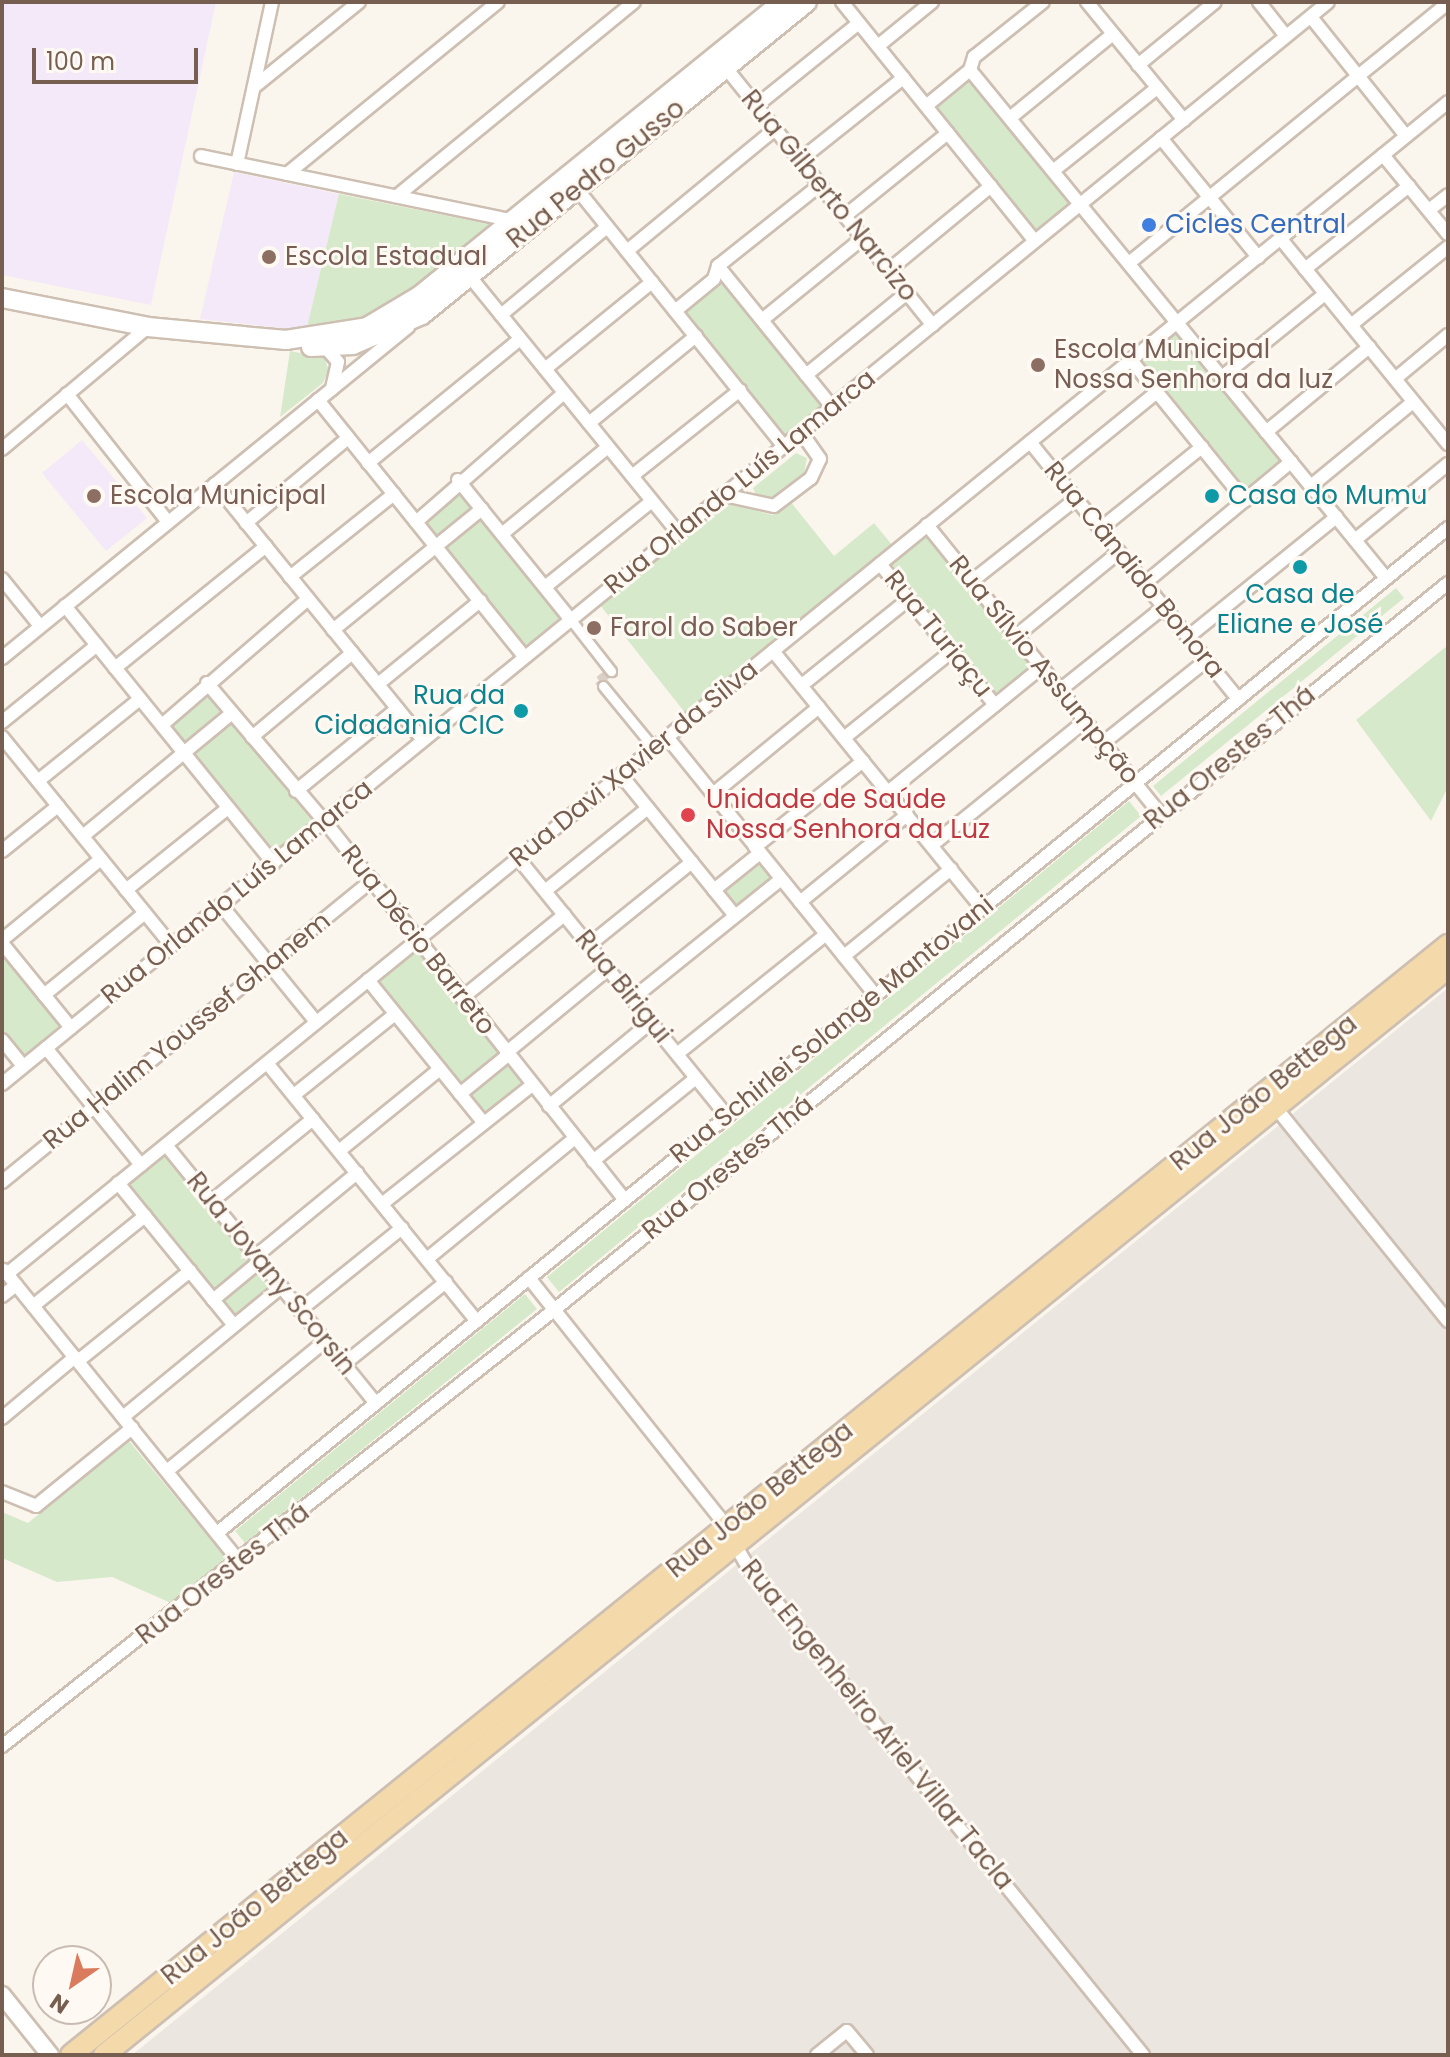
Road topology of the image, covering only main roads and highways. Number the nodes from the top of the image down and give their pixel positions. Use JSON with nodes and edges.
{"nodes":[{"id":1,"x":782,"y":2,"type":"edge"},
{"id":2,"x":807,"y":2,"type":"edge"},
{"id":3,"x":518,"y":227,"type":"junction"},
{"id":4,"x":465,"y":270,"type":"junction"},
{"id":5,"x":2,"y":298,"type":"edge"},
{"id":6,"x":286,"y":340,"type":"junction"},
{"id":7,"x":1448,"y":945,"type":"edge"},
{"id":8,"x":1448,"y":968,"type":"edge"},
{"id":9,"x":1270,"y":1100,"type":"junction"},
{"id":10,"x":378,"y":1820,"type":"junction"},
{"id":11,"x":71,"y":2055,"type":"edge"},
{"id":12,"x":104,"y":2055,"type":"edge"}],
"edges":[{"from":1,"to":3,"type":"main road","name":"Rua Pedro Gusso"},
{"from":2,"to":3,"type":"main road","name":"Rua Pedro Gusso"},
{"from":3,"to":4,"type":"main road","name":"Rua Pedro Gusso"},
{"from":4,"to":6,"type":"main road","name":"Rua Pedro Gusso"},
{"from":4,"to":6,"type":"main road","name":"Rua Pedro Gusso"},
{"from":5,"to":6,"type":"main road","name":"Rua Pedro Gusso"},
{"from":7,"to":9,"type":"main road","name":"Rua João Bettega"},
{"from":8,"to":9,"type":"main road","name":"Rua João Bettega"},
{"from":9,"to":10,"type":"main road","name":"Rua João Bettega"},
{"from":10,"to":11,"type":"main road","name":"Rua João Bettega"},
{"from":10,"to":12,"type":"main road","name":"Rua João Bettega"}]}
